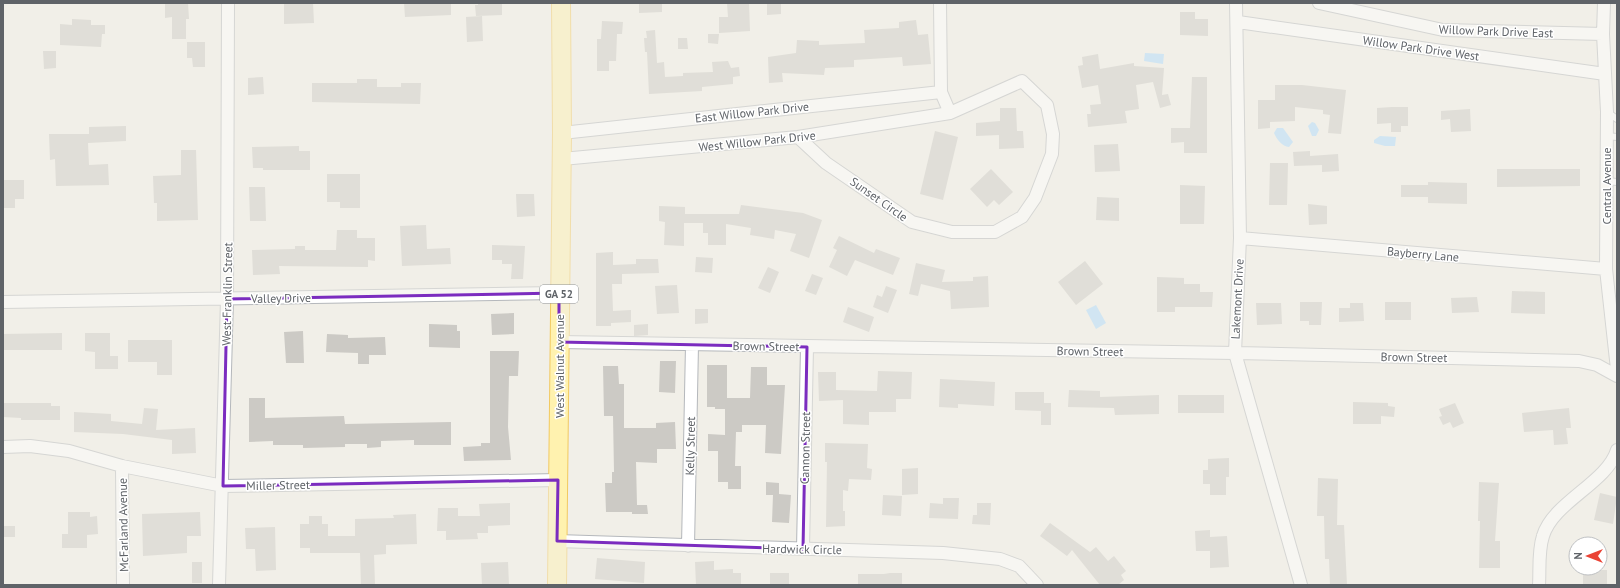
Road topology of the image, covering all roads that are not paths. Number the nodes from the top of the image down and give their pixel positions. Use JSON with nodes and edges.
{"nodes":[{"id":1,"x":228,"y":3,"type":"edge"},
{"id":2,"x":561,"y":3,"type":"edge"},
{"id":3,"x":940,"y":3,"type":"edge"},
{"id":4,"x":1236,"y":3,"type":"edge"},
{"id":5,"x":1319,"y":3,"type":"edge"},
{"id":6,"x":1604,"y":3,"type":"edge"},
{"id":7,"x":1238,"y":22,"type":"junction"},
{"id":8,"x":1603,"y":34,"type":"junction"},
{"id":9,"x":1605,"y":74,"type":"junction"},
{"id":10,"x":941,"y":92,"type":"junction"},
{"id":11,"x":1607,"y":112,"type":"junction"},
{"id":12,"x":950,"y":113,"type":"junction"},
{"id":13,"x":1617,"y":119,"type":"edge"},
{"id":14,"x":562,"y":132,"type":"junction"},
{"id":15,"x":1612,"y":137,"type":"edge"},
{"id":16,"x":798,"y":138,"type":"junction"},
{"id":17,"x":562,"y":159,"type":"junction"},
{"id":18,"x":1612,"y":181,"type":"edge"},
{"id":19,"x":1240,"y":238,"type":"junction"},
{"id":20,"x":1606,"y":269,"type":"junction"},
{"id":21,"x":559,"y":293,"type":"junction"},
{"id":22,"x":227,"y":299,"type":"junction"},
{"id":23,"x":3,"y":302,"type":"edge"},
{"id":24,"x":559,"y":342,"type":"junction"},
{"id":25,"x":692,"y":345,"type":"junction"},
{"id":26,"x":807,"y":347,"type":"junction"},
{"id":27,"x":1235,"y":353,"type":"junction"},
{"id":28,"x":1617,"y":369,"type":"edge"},
{"id":29,"x":1617,"y":376,"type":"edge"},
{"id":30,"x":3,"y":447,"type":"edge"},
{"id":31,"x":1617,"y":450,"type":"edge"},
{"id":32,"x":122,"y":466,"type":"junction"},
{"id":33,"x":558,"y":480,"type":"junction"},
{"id":34,"x":223,"y":486,"type":"junction"},
{"id":35,"x":557,"y":541,"type":"junction"},
{"id":36,"x":688,"y":546,"type":"junction"},
{"id":37,"x":803,"y":548,"type":"junction"},
{"id":38,"x":124,"y":585,"type":"edge"},
{"id":39,"x":219,"y":585,"type":"edge"},
{"id":40,"x":557,"y":585,"type":"edge"},
{"id":41,"x":1037,"y":585,"type":"edge"},
{"id":42,"x":1301,"y":585,"type":"edge"},
{"id":43,"x":1539,"y":585,"type":"edge"}],
"edges":[{"from":1,"to":22,"type":"street","name":"West Franklin Street"},
{"from":2,"to":14,"type":"main road","name":"West Walnut Avenue","number":"GA 52"},
{"from":3,"to":10,"type":"street"},
{"from":4,"to":7,"type":"street","name":"Lakemont Drive"},
{"from":5,"to":8,"type":"street","name":"Willow Park Drive East"},
{"from":6,"to":8,"type":"street","name":"Central Avenue"},
{"from":7,"to":9,"type":"street","name":"Willow Park Drive West"},
{"from":7,"to":19,"type":"street","name":"Lakemont Drive"},
{"from":8,"to":9,"type":"street","name":"Central Avenue"},
{"from":9,"to":11,"type":"street","name":"Central Avenue"},
{"from":10,"to":12,"type":"street"},
{"from":10,"to":14,"type":"street","name":"East Willow Park Drive"},
{"from":11,"to":13,"type":"lane"},
{"from":11,"to":15,"type":"street","name":"Central Avenue"},
{"from":12,"to":16,"type":"street","name":"West Willow Park Drive"},
{"from":12,"to":16,"type":"street","name":"Sunset Circle"},
{"from":14,"to":17,"type":"main road","name":"West Walnut Avenue","number":"GA 52"},
{"from":15,"to":18,"type":"street","name":"Central Avenue"},
{"from":16,"to":17,"type":"street","name":"West Willow Park Drive"},
{"from":17,"to":21,"type":"main road","name":"West Walnut Avenue","number":"GA 52"},
{"from":18,"to":20,"type":"street","name":"Central Avenue"},
{"from":19,"to":20,"type":"street","name":"Bayberry Lane"},
{"from":19,"to":27,"type":"street","name":"Lakemont Drive"},
{"from":20,"to":28,"type":"street","name":"Central Avenue"},
{"from":21,"to":22,"type":"street","name":"Valley Drive"},
{"from":21,"to":24,"type":"main road","name":"West Walnut Avenue","number":"GA 52"},
{"from":22,"to":23,"type":"street","name":"Valley Drive"},
{"from":22,"to":34,"type":"street","name":"West Franklin Street"},
{"from":24,"to":25,"type":"street","name":"Brown Street"},
{"from":24,"to":33,"type":"main road","name":"West Walnut Avenue","number":"GA 52"},
{"from":25,"to":26,"type":"street","name":"Brown Street"},
{"from":25,"to":36,"type":"street","name":"Kelly Street"},
{"from":26,"to":27,"type":"street","name":"Brown Street"},
{"from":26,"to":37,"type":"street","name":"Cannon Street"},
{"from":27,"to":29,"type":"street","name":"Brown Street"},
{"from":27,"to":42,"type":"street","name":"Lakemont Drive"},
{"from":30,"to":32,"type":"street","name":"Miller Street"},
{"from":31,"to":43,"type":"street"},
{"from":32,"to":34,"type":"street","name":"Miller Street"},
{"from":32,"to":38,"type":"street","name":"McFarland Avenue"},
{"from":33,"to":34,"type":"street","name":"Miller Street"},
{"from":33,"to":35,"type":"main road","name":"West Walnut Avenue","number":"GA 52"},
{"from":34,"to":39,"type":"street","name":"West Franklin Street"},
{"from":35,"to":36,"type":"street","name":"Hardwick Circle"},
{"from":35,"to":40,"type":"main road","name":"West Walnut Avenue","number":"GA 52"},
{"from":36,"to":37,"type":"street","name":"Hardwick Circle"},
{"from":37,"to":41,"type":"street","name":"Hardwick Circle"}]}
